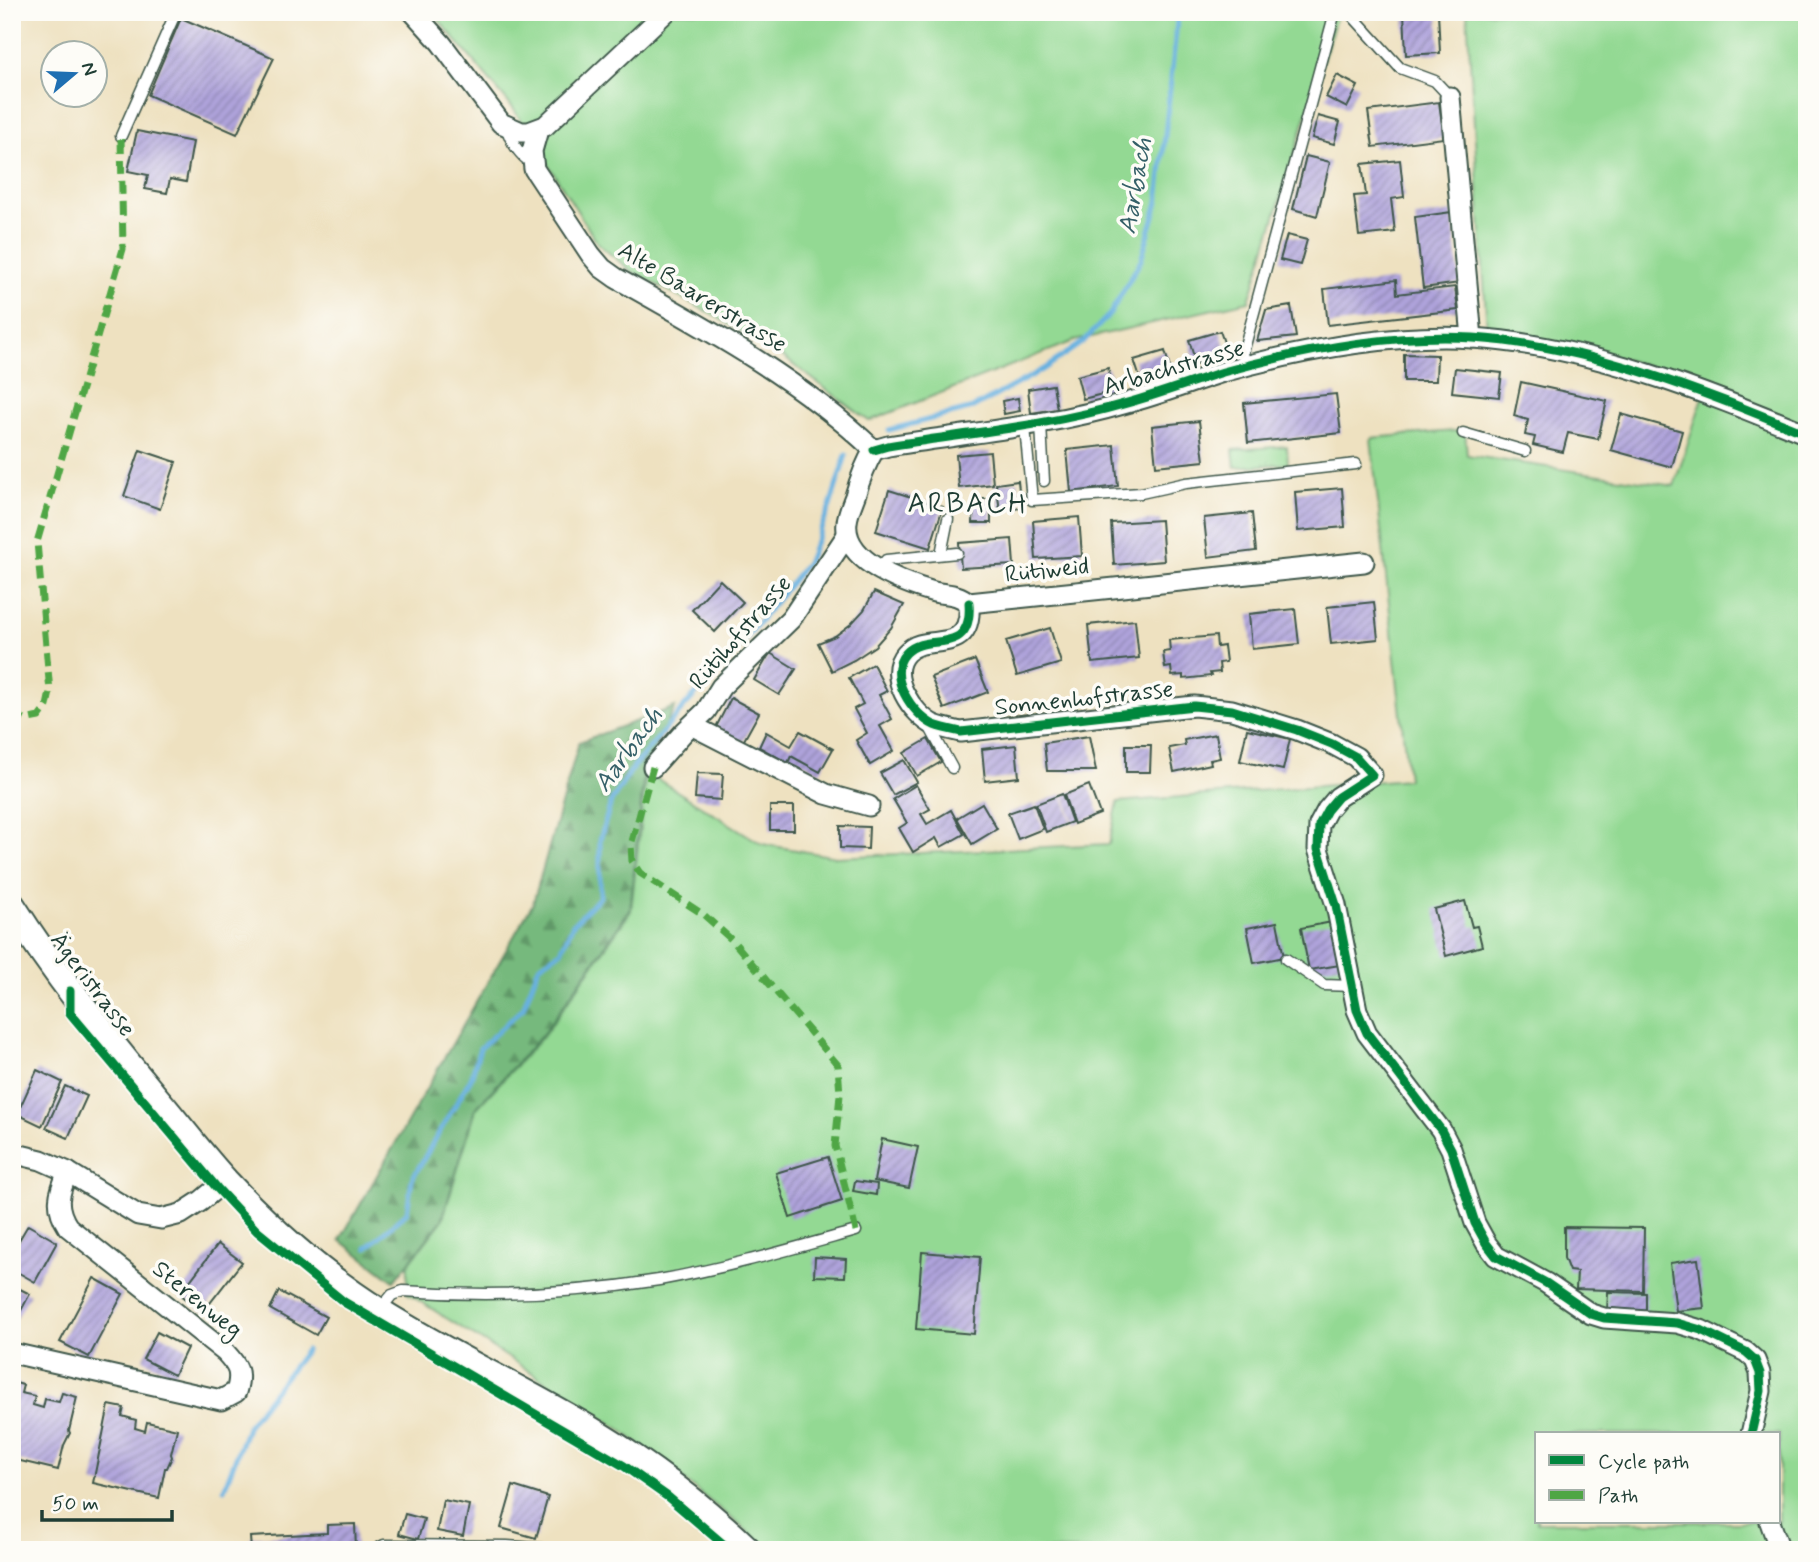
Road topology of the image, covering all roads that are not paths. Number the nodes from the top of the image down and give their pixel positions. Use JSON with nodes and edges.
{"nodes":[{"id":1,"x":176,"y":12,"type":"edge"},
{"id":2,"x":413,"y":12,"type":"edge"},
{"id":3,"x":666,"y":12,"type":"edge"},
{"id":4,"x":1335,"y":12,"type":"edge"},
{"id":5,"x":1349,"y":12,"type":"edge"},
{"id":6,"x":1451,"y":97,"type":"joint"},
{"id":7,"x":507,"y":128,"type":"junction"},
{"id":8,"x":538,"y":130,"type":"junction"},
{"id":9,"x":121,"y":136,"type":"dead end"},
{"id":10,"x":533,"y":163,"type":"junction"},
{"id":11,"x":1472,"y":338,"type":"junction"},
{"id":12,"x":1246,"y":367,"type":"junction"},
{"id":13,"x":1033,"y":425,"type":"junction"},
{"id":14,"x":1463,"y":433,"type":"dead end"},
{"id":15,"x":1807,"y":434,"type":"edge"},
{"id":16,"x":874,"y":450,"type":"junction"},
{"id":17,"x":1525,"y":451,"type":"dead end"},
{"id":18,"x":1356,"y":464,"type":"dead end"},
{"id":19,"x":1044,"y":481,"type":"dead end"},
{"id":20,"x":948,"y":519,"type":"dead end"},
{"id":21,"x":847,"y":535,"type":"junction"},
{"id":22,"x":957,"y":553,"type":"dead end"},
{"id":23,"x":941,"y":554,"type":"junction"},
{"id":24,"x":1364,"y":562,"type":"dead end"},
{"id":25,"x":880,"y":570,"type":"junction"},
{"id":26,"x":969,"y":603,"type":"junction"},
{"id":27,"x":924,"y":717,"type":"junction"},
{"id":28,"x":693,"y":726,"type":"junction"},
{"id":29,"x":653,"y":767,"type":"dead end"},
{"id":30,"x":952,"y":768,"type":"dead end"},
{"id":31,"x":869,"y":806,"type":"dead end"},
{"id":32,"x":12,"y":906,"type":"edge"},
{"id":33,"x":1286,"y":959,"type":"dead end"},
{"id":34,"x":1352,"y":985,"type":"junction"},
{"id":35,"x":12,"y":1153,"type":"edge"},
{"id":36,"x":68,"y":1172,"type":"junction"},
{"id":37,"x":225,"y":1181,"type":"junction"},
{"id":38,"x":856,"y":1231,"type":"dead end"},
{"id":39,"x":379,"y":1311,"type":"junction"},
{"id":40,"x":12,"y":1353,"type":"edge"},
{"id":41,"x":1751,"y":1432,"type":"edge"},
{"id":42,"x":1771,"y":1524,"type":"edge"},
{"id":43,"x":375,"y":1550,"type":"edge"},
{"id":44,"x":565,"y":1550,"type":"edge"},
{"id":45,"x":748,"y":1550,"type":"edge"},
{"id":46,"x":1780,"y":1550,"type":"edge"}],
"edges":[{"from":1,"to":9,"type":"lane"},
{"from":2,"to":7,"type":"street","name":"Alte Baarerstrasse"},
{"from":3,"to":8,"type":"street"},
{"from":4,"to":12,"type":"lane"},
{"from":5,"to":6,"type":"lane"},
{"from":6,"to":11,"type":"street"},
{"from":7,"to":8,"type":"street"},
{"from":7,"to":10,"type":"lane","name":"Alte Baarerstrasse"},
{"from":8,"to":10,"type":"street"},
{"from":10,"to":16,"type":"street","name":"Alte Baarerstrasse"},
{"from":11,"to":12,"type":"street","name":"Arbachstrasse"},
{"from":11,"to":15,"type":"street","name":"Arbachstrasse"},
{"from":12,"to":13,"type":"street","name":"Arbachstrasse"},
{"from":13,"to":16,"type":"street","name":"Arbachstrasse"},
{"from":13,"to":18,"type":"lane"},
{"from":13,"to":19,"type":"lane"},
{"from":14,"to":17,"type":"lane"},
{"from":16,"to":21,"type":"street"},
{"from":20,"to":23,"type":"lane"},
{"from":21,"to":25,"type":"street","name":"Rütiweid"},
{"from":21,"to":28,"type":"street","name":"Rütihofstrasse"},
{"from":22,"to":23,"type":"lane"},
{"from":23,"to":25,"type":"lane"},
{"from":24,"to":26,"type":"street","name":"Rütiweid"},
{"from":25,"to":26,"type":"street","name":"Rütiweid"},
{"from":26,"to":27,"type":"street","name":"Sonnenhofstrasse"},
{"from":27,"to":30,"type":"lane"},
{"from":27,"to":34,"type":"street","name":"Sonnenhofstrasse"},
{"from":28,"to":29,"type":"street","name":"Rütihofstrasse"},
{"from":28,"to":31,"type":"street","name":"Rütihofstrasse"},
{"from":32,"to":37,"type":"main road","name":"Ägeristrasse"},
{"from":33,"to":34,"type":"lane"},
{"from":34,"to":41,"type":"street","name":"Sonnenhofstrasse"},
{"from":35,"to":36,"type":"street"},
{"from":36,"to":37,"type":"street"},
{"from":36,"to":40,"type":"street","name":"Sterenweg"},
{"from":37,"to":39,"type":"main road","name":"Ägeristrasse"},
{"from":38,"to":39,"type":"lane"},
{"from":39,"to":45,"type":"main road","name":"Ägeristrasse"},
{"from":42,"to":46,"type":"street"},
{"from":43,"to":44,"type":"lane"}]}
